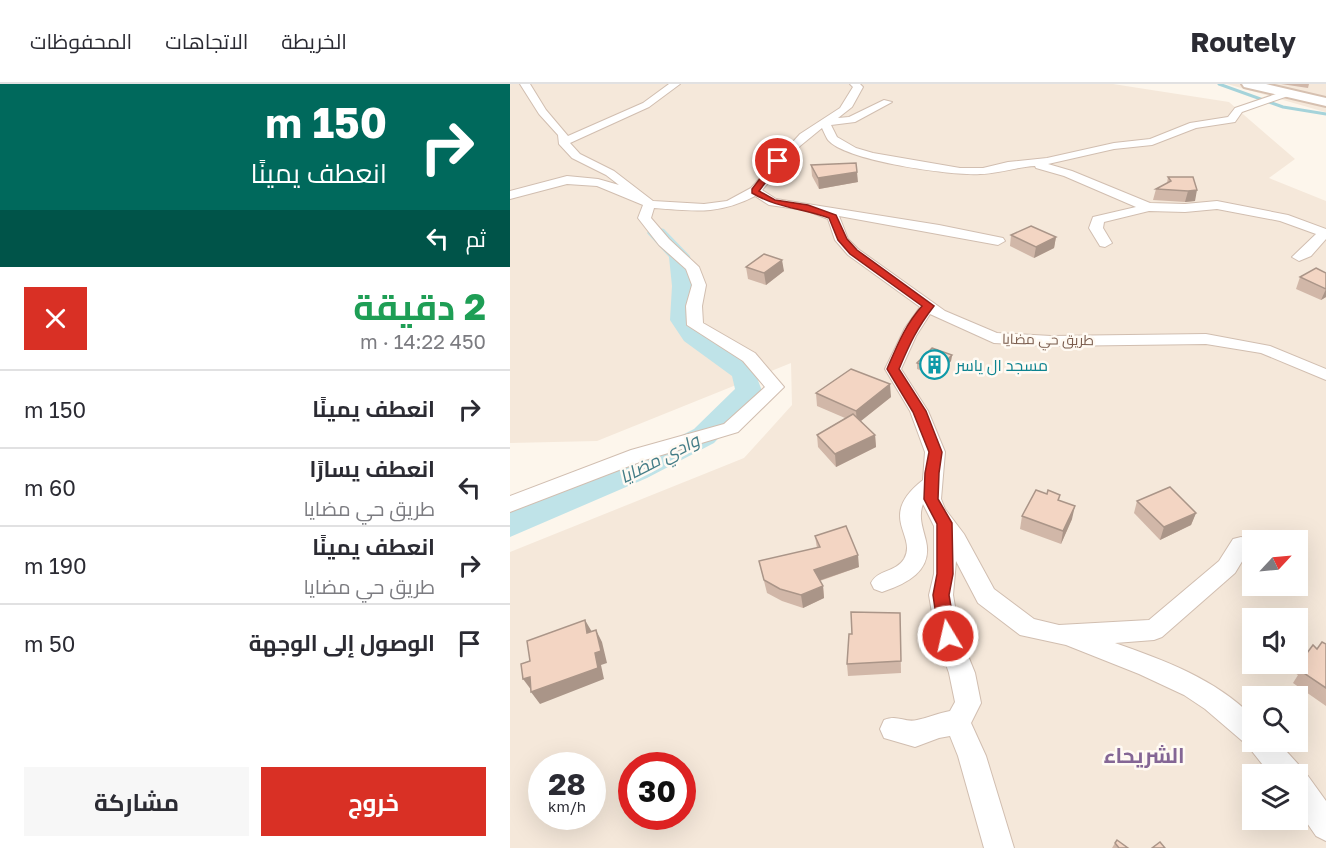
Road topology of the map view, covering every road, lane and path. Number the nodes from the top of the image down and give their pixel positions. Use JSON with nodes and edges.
{"nodes":[{"id":1,"x":525,"y":84,"type":"edge"},
{"id":2,"x":675,"y":84,"type":"edge"},
{"id":3,"x":855,"y":84,"type":"edge"},
{"id":4,"x":1249,"y":84,"type":"edge"},
{"id":5,"x":1280,"y":96,"type":"junction"},
{"id":6,"x":887,"y":102,"type":"dead end"},
{"id":7,"x":1326,"y":102,"type":"edge"},
{"id":8,"x":825,"y":123,"type":"junction"},
{"id":9,"x":833,"y":139,"type":"junction"},
{"id":10,"x":563,"y":142,"type":"junction"},
{"id":11,"x":840,"y":154,"type":"dead end"},
{"id":12,"x":1023,"y":164,"type":"junction"},
{"id":13,"x":754,"y":191,"type":"junction"},
{"id":14,"x":510,"y":195,"type":"edge"},
{"id":15,"x":650,"y":204,"type":"junction"},
{"id":16,"x":730,"y":204,"type":"junction"},
{"id":17,"x":780,"y":204,"type":"junction"},
{"id":18,"x":808,"y":207,"type":"junction"},
{"id":19,"x":1149,"y":207,"type":"junction"},
{"id":20,"x":998,"y":241,"type":"dead end"},
{"id":21,"x":1105,"y":243,"type":"dead end"},
{"id":22,"x":1299,"y":256,"type":"dead end"},
{"id":23,"x":929,"y":306,"type":"junction"},
{"id":24,"x":1324,"y":371,"type":"edge"},
{"id":25,"x":931,"y":484,"type":"junction"},
{"id":26,"x":510,"y":504,"type":"edge"},
{"id":27,"x":945,"y":523,"type":"junction"},
{"id":28,"x":1240,"y":545,"type":"dead end"},
{"id":29,"x":882,"y":583,"type":"dead end"},
{"id":30,"x":1059,"y":634,"type":"junction"},
{"id":31,"x":957,"y":723,"type":"junction"},
{"id":32,"x":1242,"y":725,"type":"edge"},
{"id":33,"x":893,"y":729,"type":"dead end"},
{"id":34,"x":1269,"y":752,"type":"edge"},
{"id":35,"x":1279,"y":764,"type":"edge"},
{"id":36,"x":1308,"y":800,"type":"edge"},
{"id":37,"x":1326,"y":826,"type":"edge"},
{"id":38,"x":999,"y":848,"type":"edge"}],
"edges":[{"from":1,"to":10,"type":"street"},
{"from":2,"to":10,"type":"street"},
{"from":3,"to":8,"type":"street"},
{"from":4,"to":5,"type":"main road"},
{"from":5,"to":7,"type":"main road"},
{"from":5,"to":12,"type":"street"},
{"from":6,"to":8,"type":"street"},
{"from":8,"to":9,"type":"street"},
{"from":8,"to":13,"type":"street"},
{"from":9,"to":11,"type":"street"},
{"from":9,"to":12,"type":"street"},
{"from":10,"to":15,"type":"street"},
{"from":12,"to":19,"type":"street"},
{"from":13,"to":16,"type":"street"},
{"from":13,"to":17,"type":"street","name":"طريق حي مضايا"},
{"from":14,"to":15,"type":"street"},
{"from":15,"to":16,"type":"street"},
{"from":15,"to":26,"type":"street"},
{"from":16,"to":17,"type":"street"},
{"from":17,"to":18,"type":"street","name":"طريق حي مضايا"},
{"from":18,"to":20,"type":"street"},
{"from":18,"to":23,"type":"street","name":"طريق حي مضايا"},
{"from":19,"to":21,"type":"street"},
{"from":19,"to":22,"type":"street"},
{"from":23,"to":24,"type":"street","name":"طريق حي مضايا"},
{"from":23,"to":25,"type":"street"},
{"from":25,"to":27,"type":"street"},
{"from":25,"to":29,"type":"street"},
{"from":27,"to":30,"type":"street"},
{"from":27,"to":31,"type":"street"},
{"from":28,"to":30,"type":"street"},
{"from":30,"to":32,"type":"street"},
{"from":31,"to":33,"type":"street"},
{"from":31,"to":38,"type":"street"},
{"from":34,"to":35,"type":"street"},
{"from":36,"to":37,"type":"street"}]}
